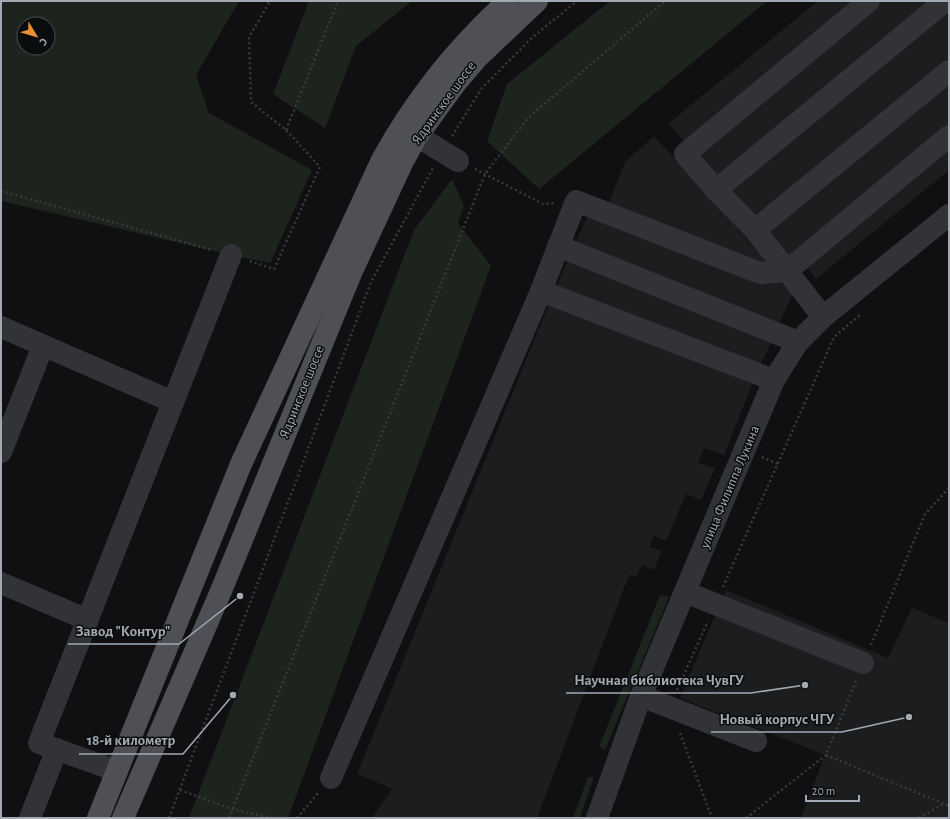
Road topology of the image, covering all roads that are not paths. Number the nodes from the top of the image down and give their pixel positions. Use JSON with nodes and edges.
{"nodes":[{"id":1,"x":508,"y":1,"type":"edge"},
{"id":2,"x":537,"y":1,"type":"edge"},
{"id":3,"x":869,"y":1,"type":"edge"},
{"id":4,"x":945,"y":1,"type":"edge"},
{"id":5,"x":949,"y":71,"type":"edge"},
{"id":6,"x":418,"y":136,"type":"junction"},
{"id":7,"x":949,"y":136,"type":"edge"},
{"id":8,"x":450,"y":156,"type":"road end"},
{"id":9,"x":716,"y":190,"type":"junction"},
{"id":10,"x":949,"y":215,"type":"edge"},
{"id":11,"x":755,"y":230,"type":"junction"},
{"id":12,"x":558,"y":246,"type":"junction"},
{"id":13,"x":231,"y":255,"type":"road end"},
{"id":14,"x":787,"y":271,"type":"junction"},
{"id":15,"x":541,"y":291,"type":"junction"},
{"id":16,"x":824,"y":317,"type":"junction"},
{"id":17,"x":1,"y":327,"type":"edge"},
{"id":18,"x":798,"y":342,"type":"junction"},
{"id":19,"x":43,"y":346,"type":"junction"},
{"id":20,"x":774,"y":380,"type":"junction"},
{"id":21,"x":173,"y":402,"type":"junction"},
{"id":22,"x":1,"y":452,"type":"edge"},
{"id":23,"x":1,"y":583,"type":"edge"},
{"id":24,"x":685,"y":592,"type":"junction"},
{"id":25,"x":88,"y":620,"type":"junction"},
{"id":26,"x":863,"y":663,"type":"dead end"},
{"id":27,"x":641,"y":696,"type":"junction"},
{"id":28,"x":756,"y":741,"type":"dead end"},
{"id":29,"x":57,"y":749,"type":"junction"},
{"id":30,"x":117,"y":771,"type":"junction"},
{"id":31,"x":138,"y":778,"type":"junction"},
{"id":32,"x":331,"y":778,"type":"road end"},
{"id":33,"x":30,"y":818,"type":"edge"},
{"id":34,"x":98,"y":818,"type":"edge"},
{"id":35,"x":123,"y":818,"type":"edge"},
{"id":36,"x":597,"y":818,"type":"edge"}],
"edges":[{"from":1,"to":30,"type":"main road","name":"Ядринское шоссе"},
{"from":2,"to":6,"type":"main road","name":"Ядринское шоссе"},
{"from":3,"to":9,"type":"street"},
{"from":4,"to":9,"type":"street"},
{"from":5,"to":11,"type":"street"},
{"from":6,"to":8,"type":"street"},
{"from":6,"to":31,"type":"main road","name":"Ядринское шоссе"},
{"from":7,"to":14,"type":"street"},
{"from":9,"to":11,"type":"street"},
{"from":10,"to":16,"type":"street","name":"улица Филиппа Лукина"},
{"from":11,"to":14,"type":"street"},
{"from":12,"to":14,"type":"street"},
{"from":12,"to":15,"type":"street"},
{"from":12,"to":18,"type":"street"},
{"from":13,"to":21,"type":"street"},
{"from":14,"to":16,"type":"street"},
{"from":15,"to":20,"type":"street"},
{"from":15,"to":32,"type":"street"},
{"from":16,"to":18,"type":"street","name":"улица Филиппа Лукина"},
{"from":17,"to":19,"type":"street"},
{"from":18,"to":20,"type":"street","name":"улица Филиппа Лукина"},
{"from":19,"to":21,"type":"street"},
{"from":19,"to":22,"type":"street"},
{"from":20,"to":24,"type":"street","name":"улица Филиппа Лукина"},
{"from":21,"to":25,"type":"street"},
{"from":23,"to":25,"type":"street"},
{"from":24,"to":26,"type":"street"},
{"from":24,"to":27,"type":"street","name":"улица Филиппа Лукина"},
{"from":25,"to":29,"type":"street"},
{"from":27,"to":28,"type":"street"},
{"from":27,"to":36,"type":"street","name":"улица Филиппа Лукина"},
{"from":29,"to":30,"type":"street"},
{"from":29,"to":33,"type":"street"},
{"from":30,"to":31,"type":"main road"},
{"from":30,"to":34,"type":"main road","name":"Ядринское шоссе"},
{"from":31,"to":35,"type":"main road","name":"Ядринское шоссе"}]}
